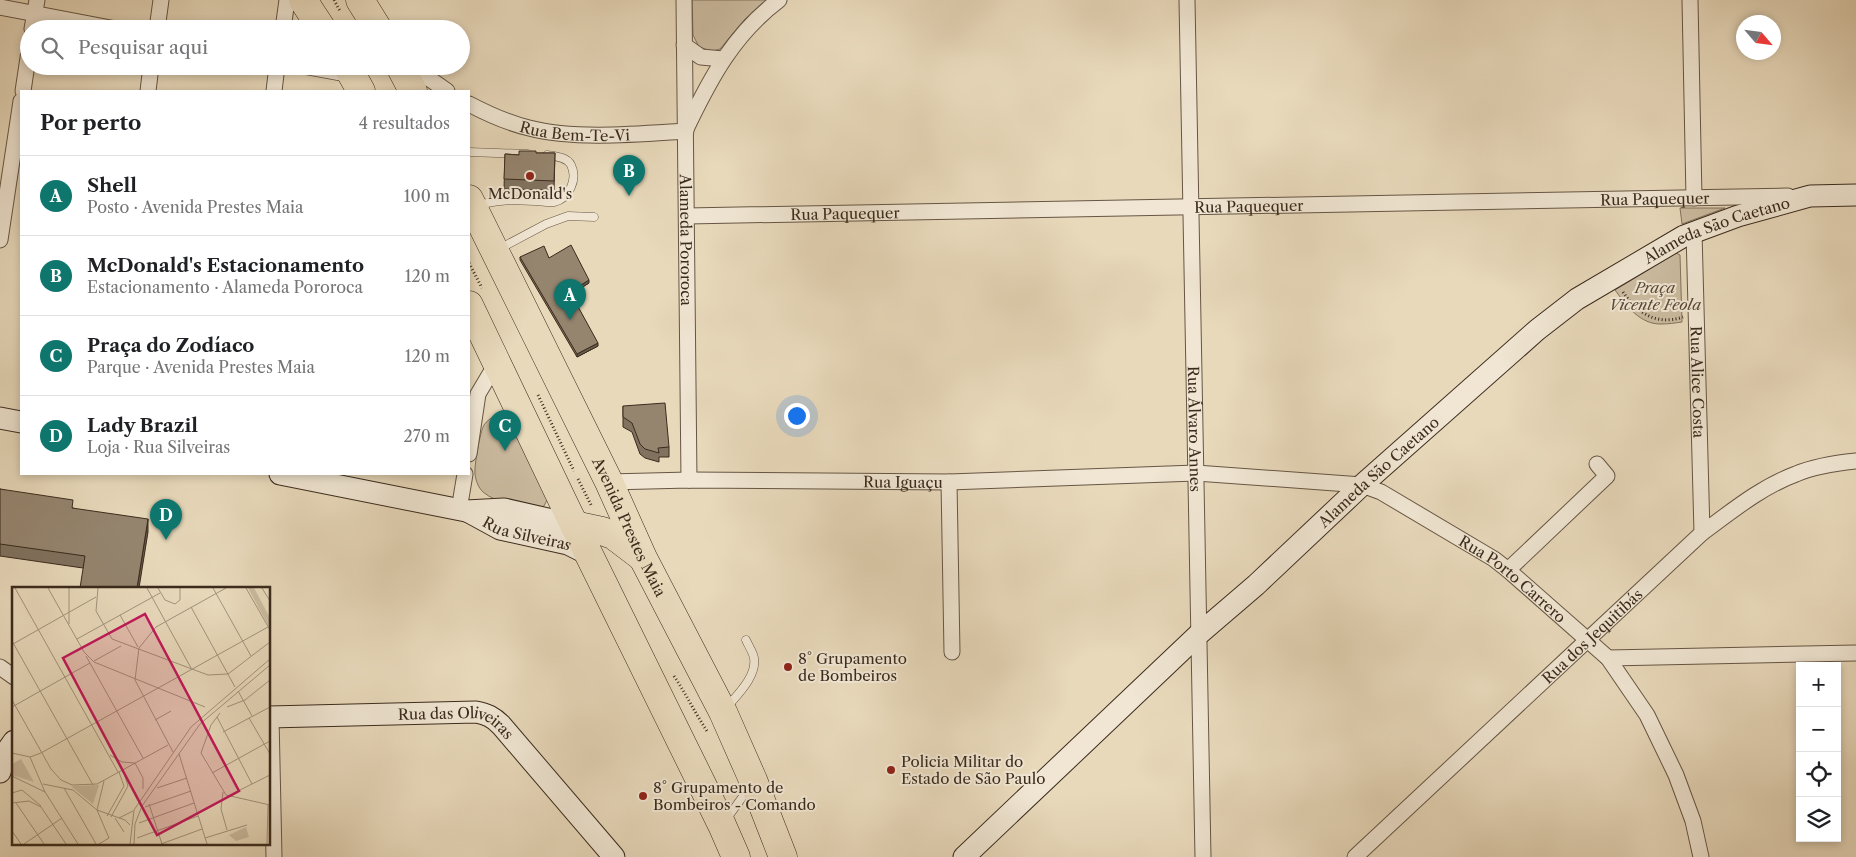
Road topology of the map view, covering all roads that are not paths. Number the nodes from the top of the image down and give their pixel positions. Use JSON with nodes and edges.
{"nodes":[{"id":1,"x":161,"y":0,"type":"edge"},
{"id":2,"x":287,"y":0,"type":"edge"},
{"id":3,"x":303,"y":0,"type":"edge"},
{"id":4,"x":360,"y":0,"type":"edge"},
{"id":5,"x":684,"y":0,"type":"edge"},
{"id":6,"x":780,"y":0,"type":"edge"},
{"id":7,"x":1187,"y":0,"type":"edge"},
{"id":8,"x":1690,"y":0,"type":"edge"},
{"id":9,"x":36,"y":6,"type":"edge"},
{"id":10,"x":0,"y":7,"type":"edge"},
{"id":11,"x":34,"y":20,"type":"edge"},
{"id":12,"x":85,"y":20,"type":"edge"},
{"id":13,"x":158,"y":20,"type":"edge"},
{"id":14,"x":284,"y":20,"type":"edge"},
{"id":15,"x":316,"y":20,"type":"edge"},
{"id":16,"x":372,"y":20,"type":"edge"},
{"id":17,"x":684,"y":45,"type":"junction"},
{"id":18,"x":723,"y":59,"type":"junction"},
{"id":19,"x":25,"y":75,"type":"edge"},
{"id":20,"x":150,"y":75,"type":"edge"},
{"id":21,"x":276,"y":75,"type":"edge"},
{"id":22,"x":341,"y":75,"type":"edge"},
{"id":23,"x":410,"y":75,"type":"edge"},
{"id":24,"x":416,"y":75,"type":"edge"},
{"id":25,"x":353,"y":78,"type":"edge"},
{"id":26,"x":422,"y":86,"type":"edge"},
{"id":27,"x":23,"y":90,"type":"edge"},
{"id":28,"x":148,"y":90,"type":"edge"},
{"id":29,"x":274,"y":90,"type":"edge"},
{"id":30,"x":442,"y":90,"type":"edge"},
{"id":31,"x":470,"y":104,"type":"edge"},
{"id":32,"x":20,"y":108,"type":"edge"},
{"id":33,"x":686,"y":131,"type":"junction"},
{"id":34,"x":470,"y":152,"type":"edge"},
{"id":35,"x":1856,"y":195,"type":"edge"},
{"id":36,"x":1810,"y":196,"type":"junction"},
{"id":37,"x":1694,"y":198,"type":"junction"},
{"id":38,"x":471,"y":204,"type":"edge"},
{"id":39,"x":1191,"y":207,"type":"junction"},
{"id":40,"x":594,"y":216,"type":"dead end"},
{"id":41,"x":687,"y":216,"type":"junction"},
{"id":42,"x":1694,"y":232,"type":"junction"},
{"id":43,"x":0,"y":240,"type":"edge"},
{"id":44,"x":495,"y":251,"type":"junction"},
{"id":45,"x":470,"y":306,"type":"edge"},
{"id":46,"x":497,"y":362,"type":"junction"},
{"id":47,"x":0,"y":418,"type":"edge"},
{"id":48,"x":20,"y":422,"type":"edge"},
{"id":49,"x":470,"y":447,"type":"edge"},
{"id":50,"x":1856,"y":461,"type":"edge"},
{"id":51,"x":1597,"y":464,"type":"dead end"},
{"id":52,"x":1196,"y":473,"type":"junction"},
{"id":53,"x":290,"y":475,"type":"edge"},
{"id":54,"x":466,"y":475,"type":"edge"},
{"id":55,"x":341,"y":480,"type":"edge"},
{"id":56,"x":689,"y":480,"type":"junction"},
{"id":57,"x":609,"y":482,"type":"junction"},
{"id":58,"x":949,"y":482,"type":"junction"},
{"id":59,"x":1362,"y":485,"type":"junction"},
{"id":60,"x":463,"y":510,"type":"junction"},
{"id":61,"x":574,"y":525,"type":"junction"},
{"id":62,"x":1702,"y":533,"type":"junction"},
{"id":63,"x":590,"y":555,"type":"junction"},
{"id":64,"x":643,"y":558,"type":"junction"},
{"id":65,"x":1508,"y":570,"type":"junction"},
{"id":66,"x":1200,"y":633,"type":"junction"},
{"id":67,"x":746,"y":640,"type":"dead end"},
{"id":68,"x":1588,"y":640,"type":"junction"},
{"id":69,"x":952,"y":652,"type":"dead end"},
{"id":70,"x":1856,"y":653,"type":"edge"},
{"id":71,"x":1608,"y":658,"type":"junction"},
{"id":72,"x":0,"y":667,"type":"edge"},
{"id":73,"x":12,"y":676,"type":"edge"},
{"id":74,"x":270,"y":717,"type":"edge"},
{"id":75,"x":716,"y":723,"type":"junction"},
{"id":76,"x":12,"y":737,"type":"edge"},
{"id":77,"x":12,"y":743,"type":"edge"},
{"id":78,"x":0,"y":744,"type":"edge"},
{"id":79,"x":0,"y":772,"type":"edge"},
{"id":80,"x":754,"y":780,"type":"junction"},
{"id":81,"x":722,"y":825,"type":"junction"},
{"id":82,"x":274,"y":857,"type":"edge"},
{"id":83,"x":614,"y":857,"type":"edge"},
{"id":84,"x":736,"y":857,"type":"edge"},
{"id":85,"x":783,"y":857,"type":"edge"},
{"id":86,"x":964,"y":857,"type":"edge"},
{"id":87,"x":1204,"y":857,"type":"edge"},
{"id":88,"x":1355,"y":857,"type":"edge"},
{"id":89,"x":1701,"y":857,"type":"edge"}],
"edges":[{"from":1,"to":13,"type":"street"},
{"from":2,"to":14,"type":"street"},
{"from":3,"to":15,"type":"highway"},
{"from":4,"to":16,"type":"highway"},
{"from":5,"to":17,"type":"street","name":"Alameda Pororoca"},
{"from":6,"to":18,"type":"street"},
{"from":7,"to":39,"type":"street","name":"Rua Álvaro Annes"},
{"from":8,"to":37,"type":"street"},
{"from":9,"to":10,"type":"street"},
{"from":9,"to":11,"type":"street"},
{"from":9,"to":12,"type":"street"},
{"from":17,"to":18,"type":"street"},
{"from":17,"to":33,"type":"street","name":"Alameda Pororoca"},
{"from":18,"to":33,"type":"street"},
{"from":19,"to":27,"type":"street"},
{"from":20,"to":28,"type":"street"},
{"from":21,"to":29,"type":"street"},
{"from":22,"to":25,"type":"street"},
{"from":23,"to":26,"type":"highway"},
{"from":24,"to":26,"type":"street"},
{"from":26,"to":30,"type":"street"},
{"from":31,"to":33,"type":"street","name":"Rua Bem-Te-Vi"},
{"from":32,"to":43,"type":"street"},
{"from":33,"to":41,"type":"street","name":"Alameda Pororoca"},
{"from":34,"to":38,"type":"lane"},
{"from":35,"to":36,"type":"main road","name":"Alameda São Caetano"},
{"from":36,"to":37,"type":"street","name":"Rua Paquequer"},
{"from":36,"to":42,"type":"main road","name":"Alameda São Caetano"},
{"from":37,"to":39,"type":"street","name":"Rua Paquequer"},
{"from":38,"to":44,"type":"highway","name":"Avenida Prestes Maia"},
{"from":39,"to":41,"type":"street","name":"Rua Paquequer"},
{"from":39,"to":52,"type":"street","name":"Rua Álvaro Annes"},
{"from":40,"to":44,"type":"lane"},
{"from":41,"to":56,"type":"street","name":"Alameda Pororoca"},
{"from":42,"to":59,"type":"main road","name":"Alameda São Caetano"},
{"from":42,"to":62,"type":"street","name":"Rua Alice Costa"},
{"from":44,"to":57,"type":"highway","name":"Avenida Prestes Maia"},
{"from":45,"to":46,"type":"highway"},
{"from":46,"to":49,"type":"street"},
{"from":46,"to":61,"type":"highway"},
{"from":47,"to":48,"type":"main road"},
{"from":50,"to":62,"type":"street","name":"Rua dos Jequitibás"},
{"from":51,"to":65,"type":"street"},
{"from":52,"to":58,"type":"street","name":"Rua Iguaçu"},
{"from":52,"to":59,"type":"street","name":"Rua Porto Carrero"},
{"from":52,"to":66,"type":"street","name":"Rua Álvaro Annes"},
{"from":53,"to":55,"type":"main road","name":"Rua Silveiras"},
{"from":54,"to":60,"type":"street"},
{"from":55,"to":60,"type":"main road","name":"Rua Silveiras"},
{"from":56,"to":57,"type":"street","name":"Rua Iguaçu"},
{"from":56,"to":58,"type":"street","name":"Rua Iguaçu"},
{"from":57,"to":64,"type":"highway","name":"Avenida Prestes Maia"},
{"from":58,"to":69,"type":"street"},
{"from":59,"to":65,"type":"street","name":"Rua Porto Carrero"},
{"from":59,"to":66,"type":"main road","name":"Alameda São Caetano"},
{"from":60,"to":61,"type":"main road","name":"Rua Silveiras"},
{"from":60,"to":63,"type":"main road","name":"Rua Silveiras"},
{"from":61,"to":63,"type":"highway"},
{"from":61,"to":64,"type":"highway"},
{"from":62,"to":68,"type":"street","name":"Rua dos Jequitibás"},
{"from":63,"to":81,"type":"highway"},
{"from":64,"to":75,"type":"highway","name":"Avenida Prestes Maia"},
{"from":65,"to":68,"type":"street","name":"Rua Porto Carrero"},
{"from":66,"to":86,"type":"main road","name":"Alameda São Caetano"},
{"from":66,"to":87,"type":"street","name":"Rua Álvaro Annes"},
{"from":67,"to":75,"type":"lane"},
{"from":68,"to":71,"type":"street","name":"Rua Porto Carrero"},
{"from":68,"to":88,"type":"street","name":"Rua dos Jequitibás"},
{"from":70,"to":71,"type":"street"},
{"from":71,"to":89,"type":"street","name":"Rua Porto Carrero"},
{"from":72,"to":73,"type":"street"},
{"from":74,"to":82,"type":"street"},
{"from":74,"to":83,"type":"main road","name":"Rua das Oliveiras"},
{"from":75,"to":80,"type":"highway","name":"Avenida Prestes Maia"},
{"from":76,"to":78,"type":"main road"},
{"from":77,"to":79,"type":"main road"},
{"from":80,"to":81,"type":"lane"},
{"from":80,"to":85,"type":"highway","name":"Avenida Prestes Maia"},
{"from":81,"to":84,"type":"highway"}]}
